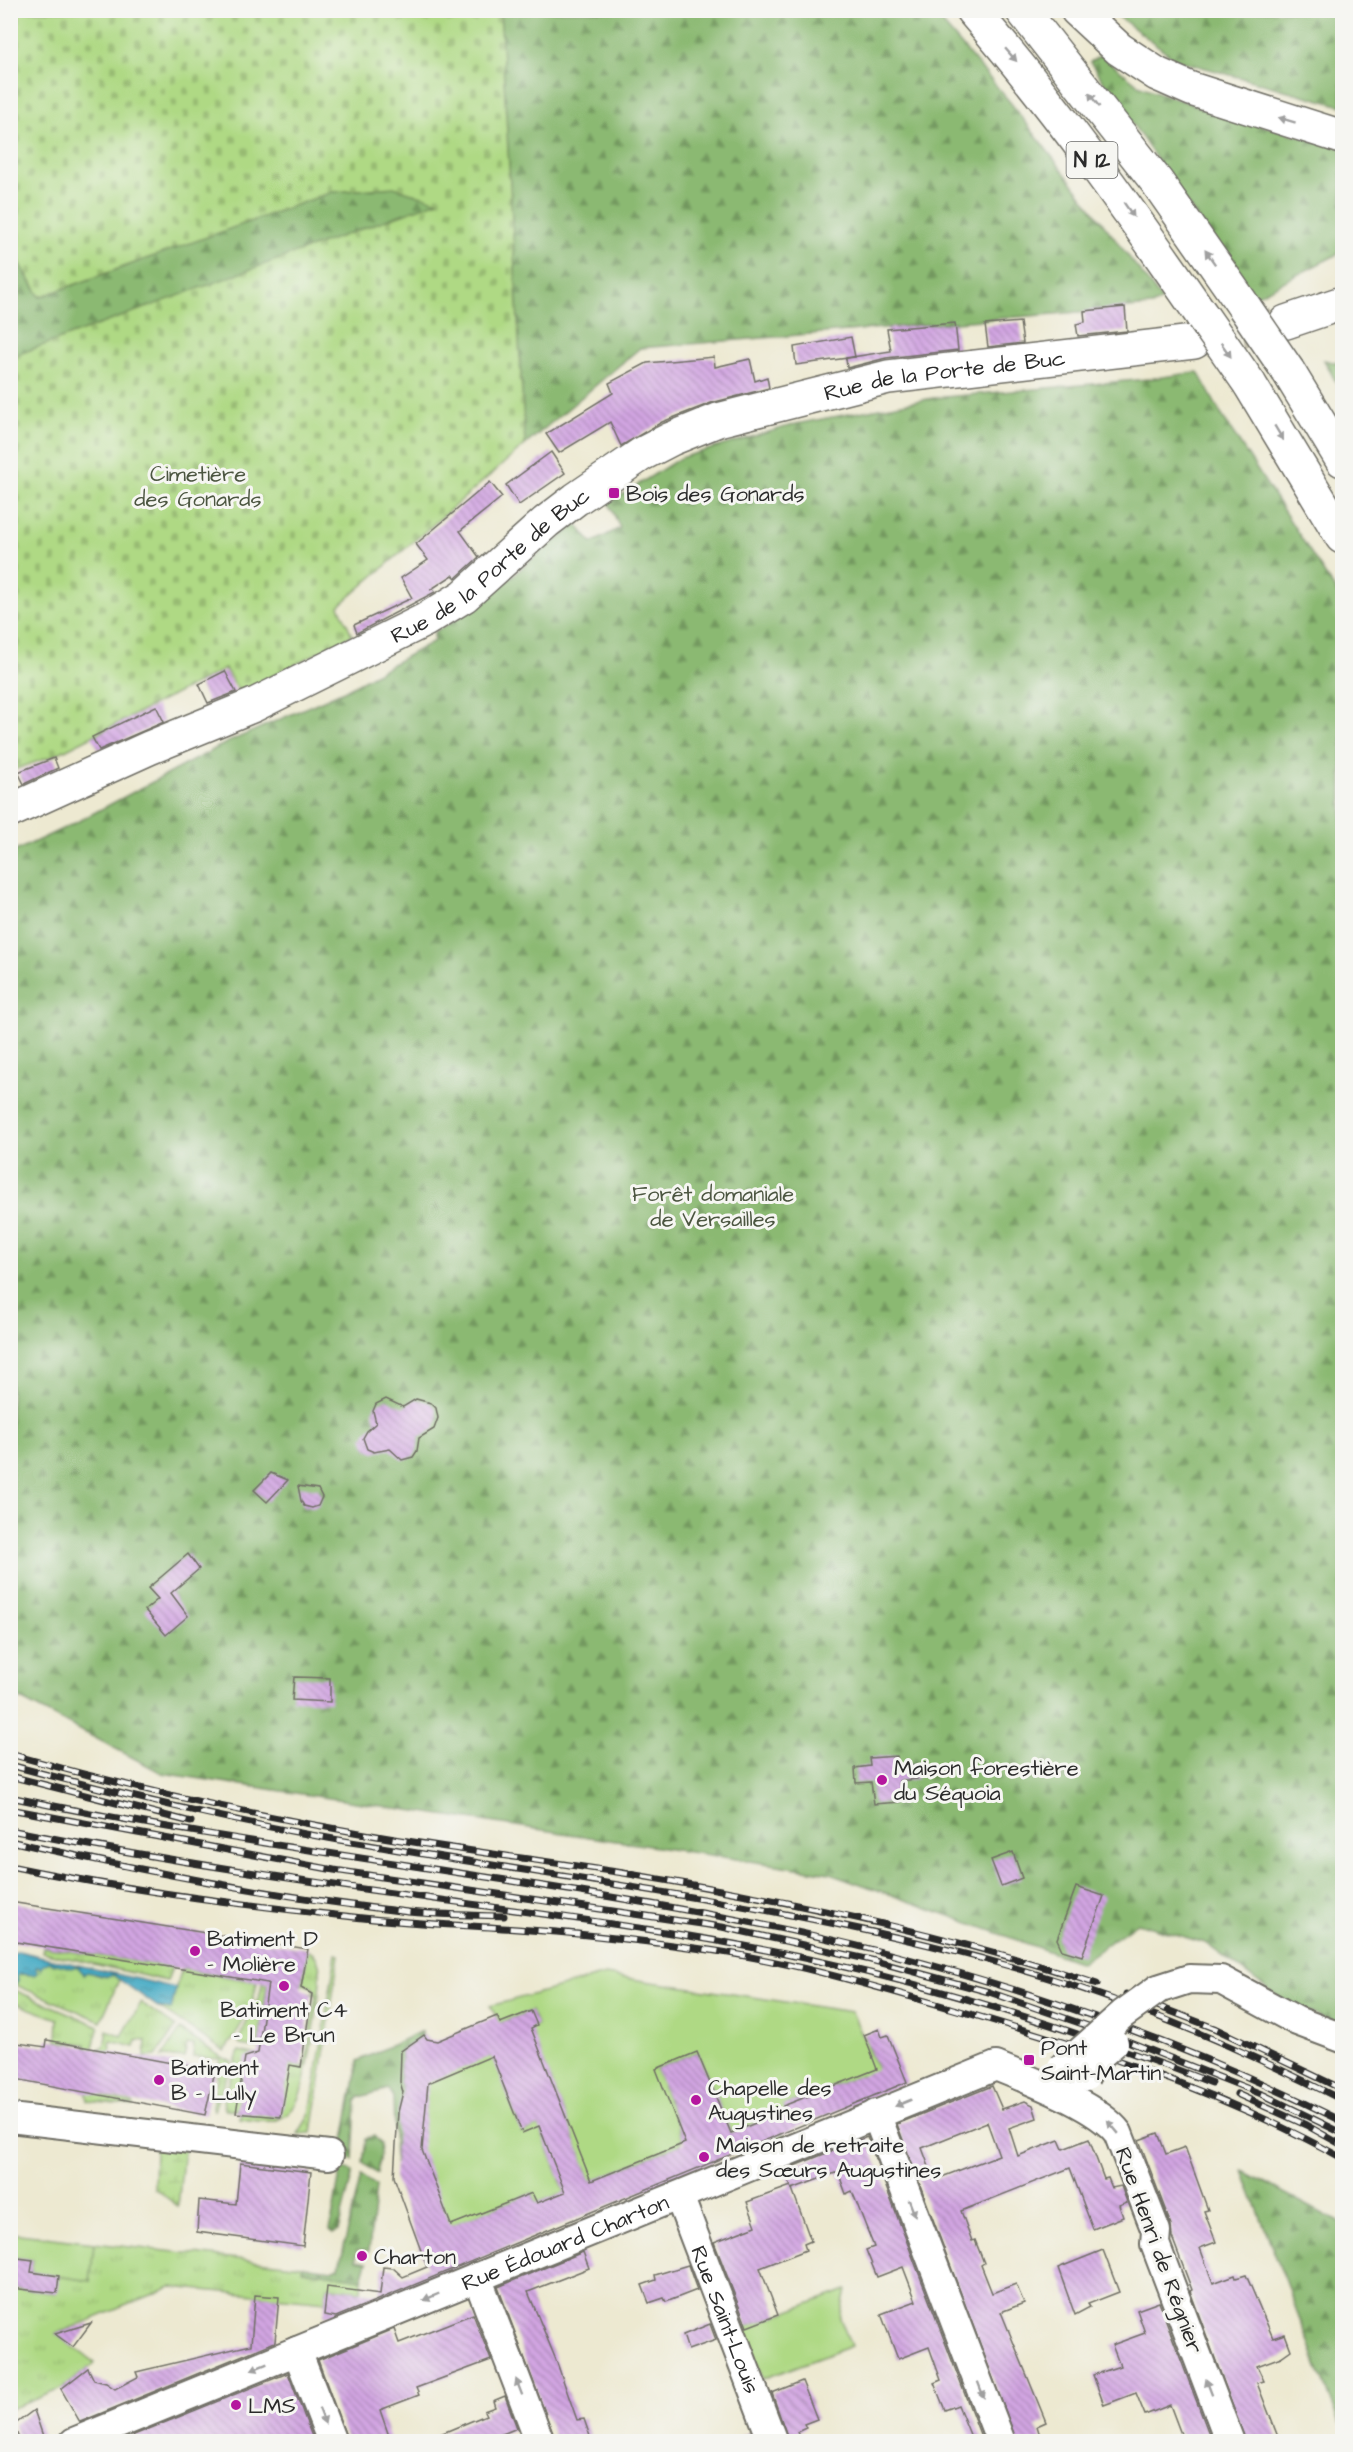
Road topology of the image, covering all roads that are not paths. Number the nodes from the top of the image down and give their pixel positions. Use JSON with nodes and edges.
{"nodes":[{"id":1,"x":972,"y":10,"type":"edge"},
{"id":2,"x":1022,"y":10,"type":"edge"},
{"id":3,"x":1077,"y":10,"type":"edge"},
{"id":4,"x":1342,"y":137,"type":"edge"},
{"id":5,"x":1342,"y":303,"type":"edge"},
{"id":6,"x":1286,"y":322,"type":"tunnel mouth"},
{"id":7,"x":1199,"y":329,"type":"junction"},
{"id":8,"x":1342,"y":460,"type":"edge"},
{"id":9,"x":1342,"y":537,"type":"edge"},
{"id":10,"x":10,"y":811,"type":"edge"},
{"id":11,"x":1342,"y":2038,"type":"edge"},
{"id":12,"x":1059,"y":2079,"type":"junction"},
{"id":13,"x":876,"y":2114,"type":"junction"},
{"id":14,"x":10,"y":2118,"type":"edge"},
{"id":15,"x":328,"y":2156,"type":"dead end"},
{"id":16,"x":679,"y":2196,"type":"junction"},
{"id":17,"x":477,"y":2277,"type":"junction"},
{"id":18,"x":297,"y":2351,"type":"junction"},
{"id":19,"x":103,"y":2436,"type":"edge"},
{"id":20,"x":74,"y":2442,"type":"edge"},
{"id":21,"x":332,"y":2442,"type":"edge"},
{"id":22,"x":540,"y":2442,"type":"edge"},
{"id":23,"x":773,"y":2442,"type":"edge"},
{"id":24,"x":1001,"y":2442,"type":"edge"},
{"id":25,"x":1230,"y":2442,"type":"edge"}],
"edges":[{"from":1,"to":7,"type":"main road","number":"N 12","one_way":true},
{"from":8,"to":2,"type":"main road","number":"N 12","one_way":true,"bridge":true},
{"from":4,"to":3,"type":"main road","one_way":true},
{"from":5,"to":6,"type":"main road"},
{"from":7,"to":9,"type":"main road","number":"N 12","one_way":true,"bridge":true},
{"from":7,"to":10,"type":"main road","name":"Rue de la Porte de Buc"},
{"from":11,"to":12,"type":"street","bridge":true},
{"from":12,"to":13,"type":"street","name":"Rue Édouard Charton","one_way":true},
{"from":25,"to":12,"type":"street","name":"Rue Henri de Régnier","one_way":true},
{"from":13,"to":16,"type":"street","name":"Rue Édouard Charton"},
{"from":13,"to":24,"type":"street","one_way":true},
{"from":14,"to":15,"type":"street"},
{"from":16,"to":17,"type":"street","name":"Rue Édouard Charton"},
{"from":16,"to":23,"type":"street","name":"Rue Saint-Louis"},
{"from":17,"to":18,"type":"street","name":"Rue Édouard Charton","one_way":true},
{"from":22,"to":17,"type":"street","one_way":true},
{"from":18,"to":19,"type":"street","name":"Rue Édouard Charton","one_way":true},
{"from":18,"to":21,"type":"street","one_way":true},
{"from":19,"to":20,"type":"street","name":"Rue Édouard Charton"}]}
